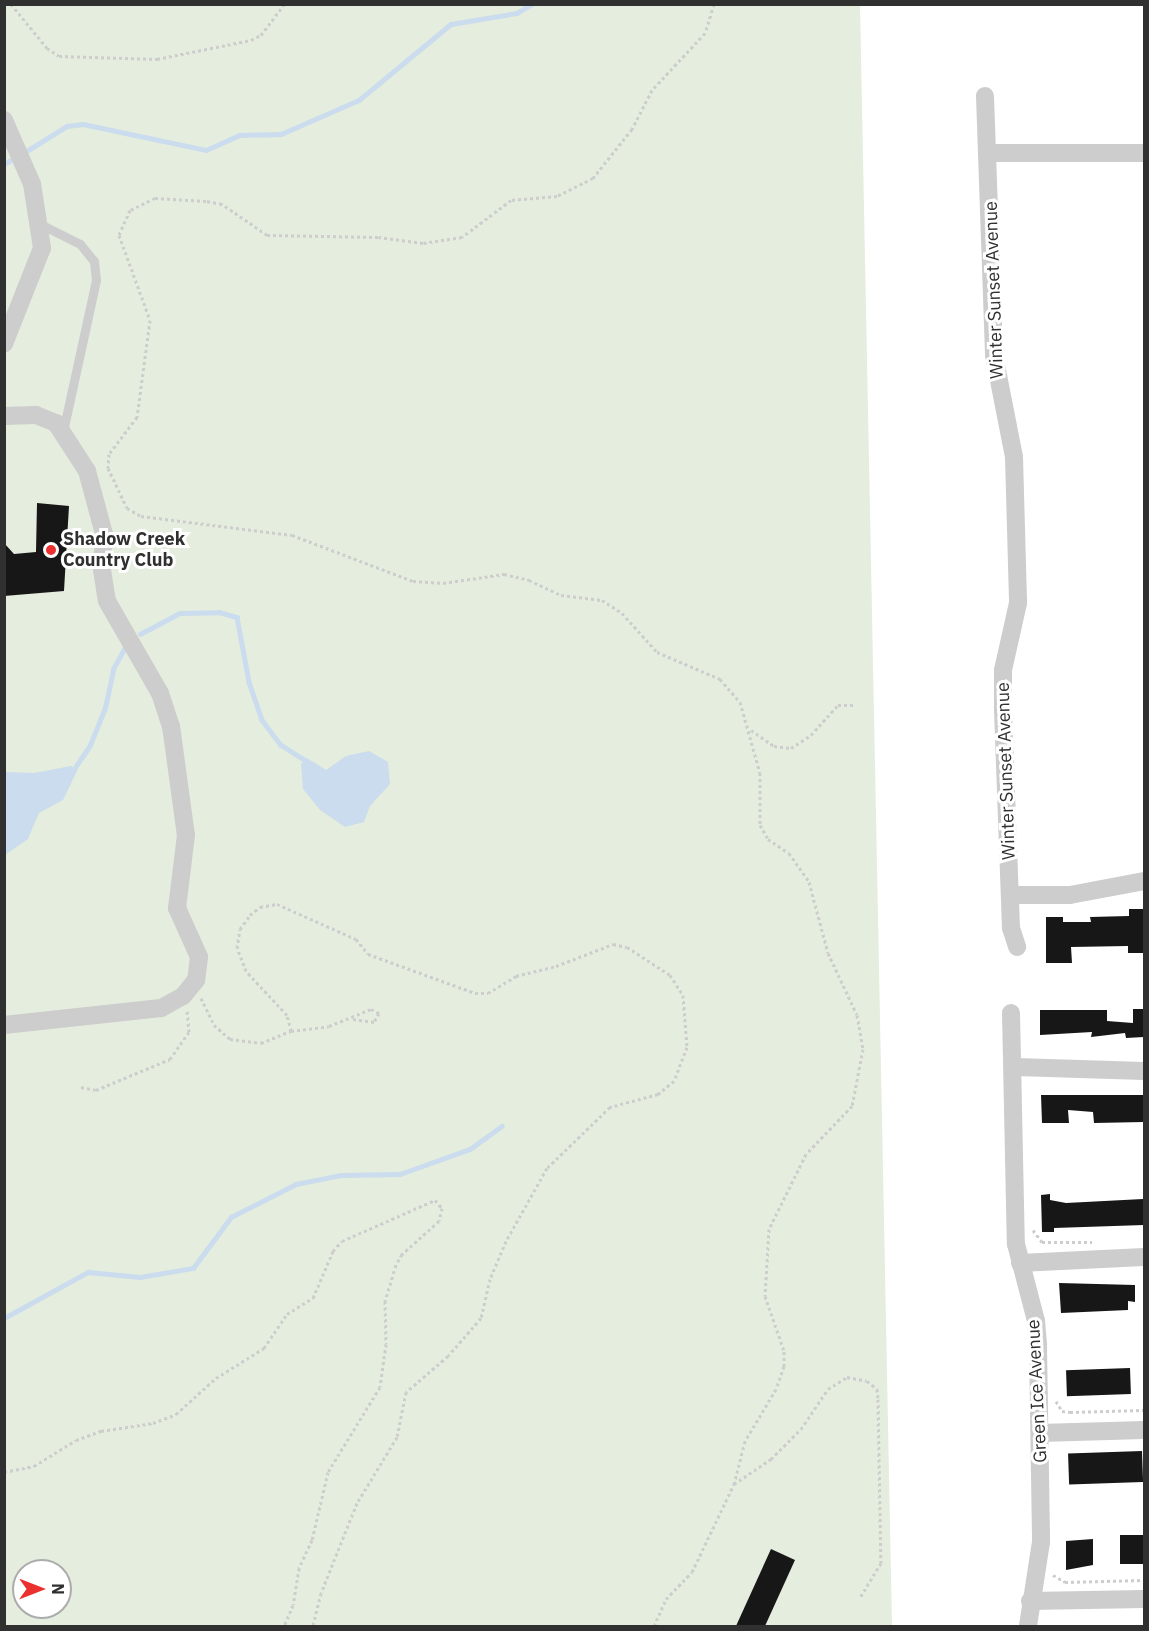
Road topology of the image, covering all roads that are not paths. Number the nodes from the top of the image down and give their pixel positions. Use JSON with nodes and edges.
{"nodes":[{"id":1,"x":985,"y":96,"type":"dead end"},
{"id":2,"x":7,"y":126,"type":"edge"},
{"id":3,"x":989,"y":153,"type":"junction"},
{"id":4,"x":1144,"y":153,"type":"edge"},
{"id":5,"x":38,"y":223,"type":"junction"},
{"id":6,"x":4,"y":344,"type":"edge"},
{"id":7,"x":4,"y":416,"type":"edge"},
{"id":8,"x":63,"y":431,"type":"junction"},
{"id":9,"x":1144,"y":881,"type":"edge"},
{"id":10,"x":1010,"y":895,"type":"junction"},
{"id":11,"x":1017,"y":947,"type":"dead end"},
{"id":12,"x":1011,"y":1013,"type":"dead end"},
{"id":13,"x":4,"y":1025,"type":"edge"},
{"id":14,"x":1015,"y":1066,"type":"junction"},
{"id":15,"x":1144,"y":1071,"type":"edge"},
{"id":16,"x":1144,"y":1257,"type":"edge"},
{"id":17,"x":1020,"y":1263,"type":"junction"},
{"id":18,"x":1144,"y":1430,"type":"edge"},
{"id":19,"x":1040,"y":1434,"type":"junction"},
{"id":20,"x":1144,"y":1599,"type":"edge"},
{"id":21,"x":1030,"y":1601,"type":"junction"},
{"id":22,"x":1028,"y":1626,"type":"edge"}],
"edges":[{"from":1,"to":3,"type":"street","name":"Winter Sunset Avenue"},
{"from":2,"to":5,"type":"street"},
{"from":3,"to":4,"type":"street"},
{"from":3,"to":10,"type":"street","name":"Winter Sunset Avenue"},
{"from":5,"to":6,"type":"street"},
{"from":5,"to":8,"type":"lane"},
{"from":7,"to":8,"type":"street"},
{"from":8,"to":13,"type":"street"},
{"from":9,"to":10,"type":"street"},
{"from":10,"to":11,"type":"street","name":"Winter Sunset Avenue"},
{"from":12,"to":14,"type":"street","name":"Green Ice Avenue"},
{"from":14,"to":15,"type":"street"},
{"from":14,"to":17,"type":"street","name":"Green Ice Avenue"},
{"from":16,"to":17,"type":"street"},
{"from":17,"to":19,"type":"street","name":"Green Ice Avenue"},
{"from":18,"to":19,"type":"street"},
{"from":19,"to":21,"type":"street","name":"Green Ice Avenue"},
{"from":20,"to":21,"type":"street"},
{"from":21,"to":22,"type":"street","name":"Green Ice Avenue"}]}
